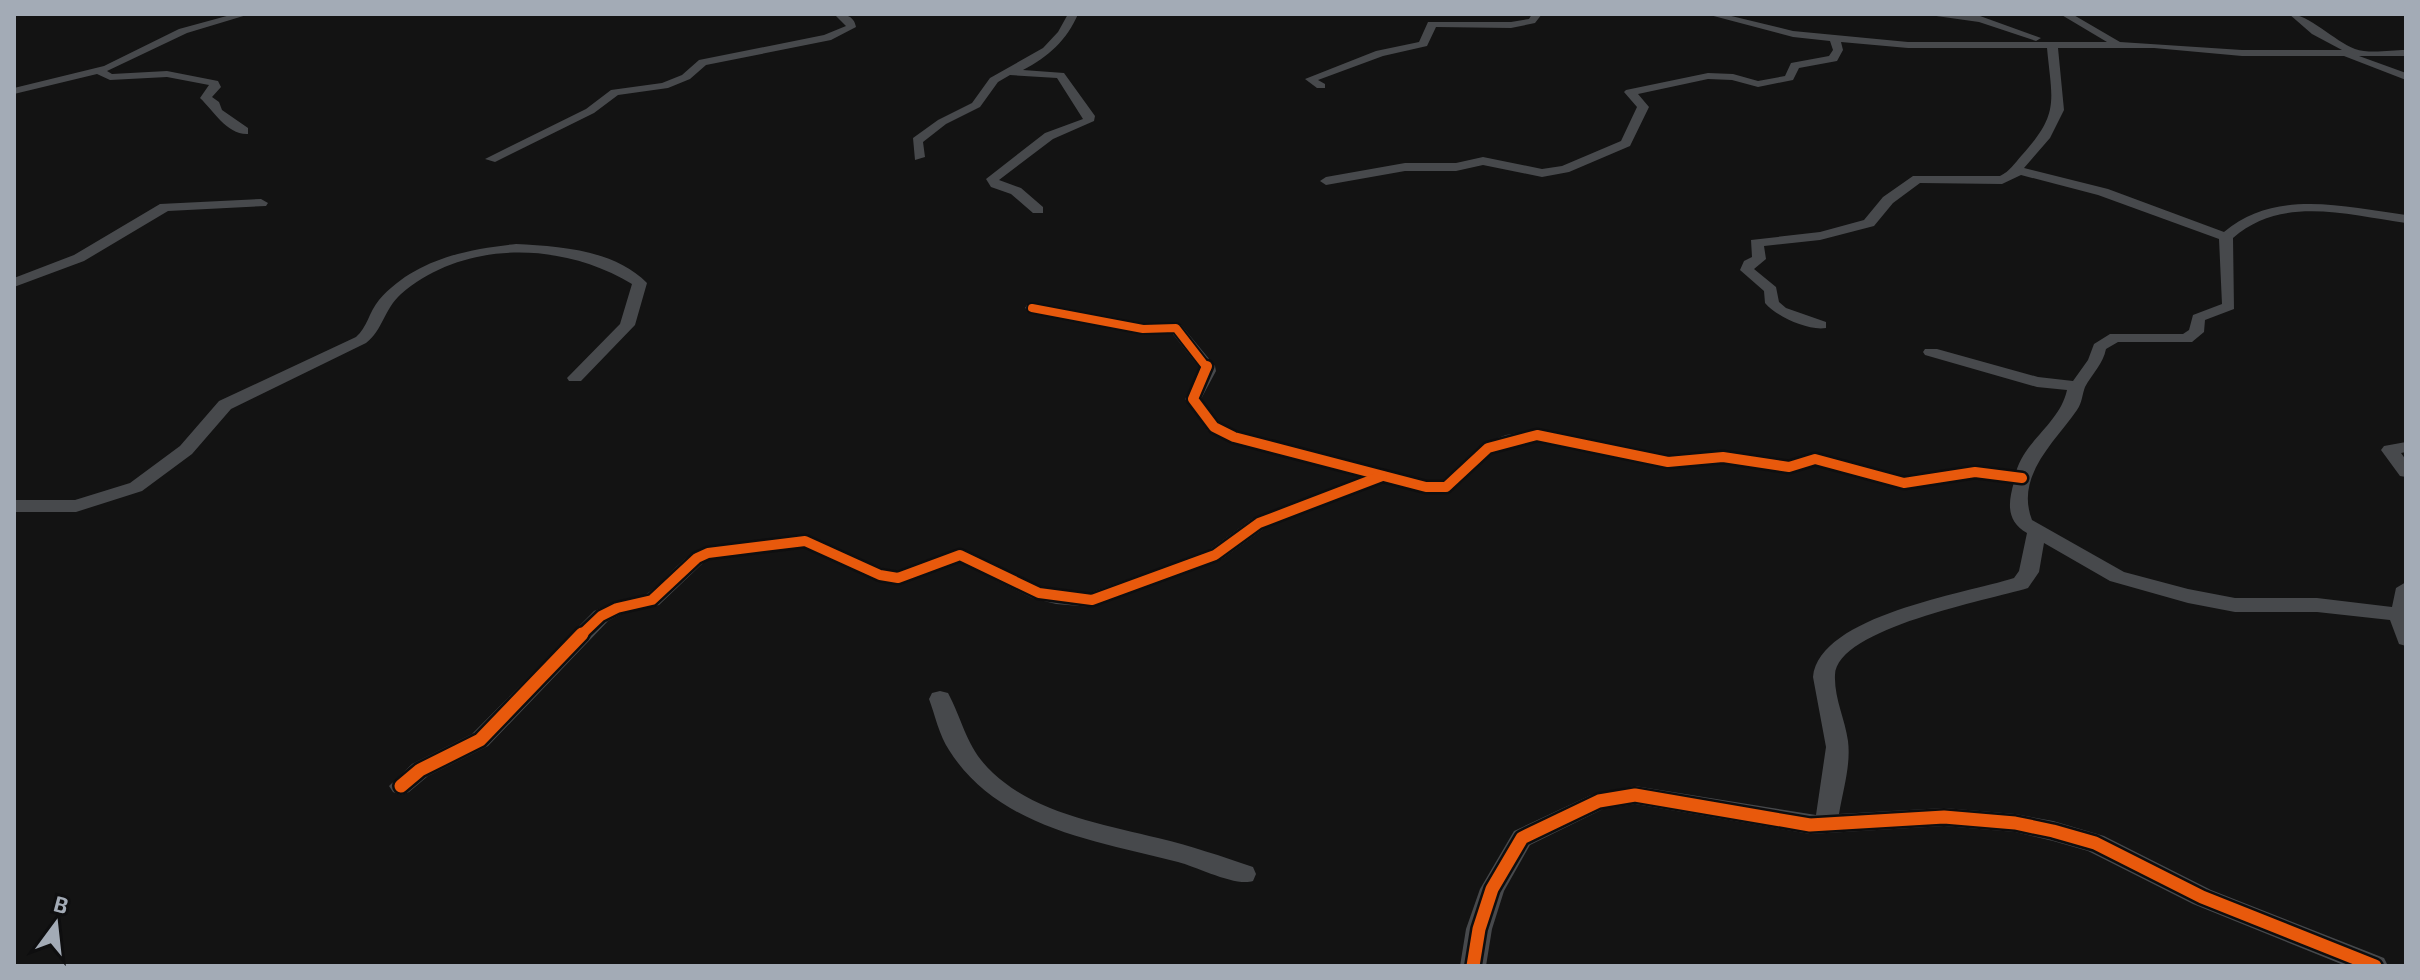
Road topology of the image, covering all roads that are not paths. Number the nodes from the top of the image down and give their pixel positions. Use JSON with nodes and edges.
{"nodes":[{"id":1,"x":245,"y":14,"type":"edge"},
{"id":2,"x":839,"y":14,"type":"edge"},
{"id":3,"x":1073,"y":14,"type":"edge"},
{"id":4,"x":1537,"y":14,"type":"edge"},
{"id":5,"x":1711,"y":14,"type":"edge"},
{"id":6,"x":1927,"y":14,"type":"edge"},
{"id":7,"x":2065,"y":14,"type":"edge"},
{"id":8,"x":2294,"y":14,"type":"edge"},
{"id":9,"x":1835,"y":39,"type":"junction"},
{"id":10,"x":2056,"y":44,"type":"junction"},
{"id":11,"x":2118,"y":45,"type":"junction"},
{"id":12,"x":2339,"y":52,"type":"junction"},
{"id":13,"x":2354,"y":52,"type":"junction"},
{"id":14,"x":2406,"y":53,"type":"edge"},
{"id":15,"x":101,"y":70,"type":"junction"},
{"id":16,"x":1008,"y":72,"type":"junction"},
{"id":17,"x":2406,"y":77,"type":"edge"},
{"id":18,"x":1321,"y":86,"type":"dead end"},
{"id":19,"x":14,"y":91,"type":"edge"},
{"id":20,"x":244,"y":131,"type":"dead end"},
{"id":21,"x":919,"y":157,"type":"dead end"},
{"id":22,"x":491,"y":159,"type":"dead end"},
{"id":23,"x":2018,"y":172,"type":"junction"},
{"id":24,"x":1326,"y":181,"type":"dead end"},
{"id":25,"x":261,"y":203,"type":"dead end"},
{"id":26,"x":1038,"y":210,"type":"dead end"},
{"id":27,"x":2406,"y":219,"type":"edge"},
{"id":28,"x":2226,"y":237,"type":"junction"},
{"id":29,"x":14,"y":283,"type":"edge"},
{"id":30,"x":1032,"y":308,"type":"dead end"},
{"id":31,"x":1821,"y":325,"type":"dead end"},
{"id":32,"x":1931,"y":352,"type":"dead end"},
{"id":33,"x":575,"y":378,"type":"dead end"},
{"id":34,"x":2078,"y":386,"type":"junction"},
{"id":35,"x":2406,"y":447,"type":"edge"},
{"id":36,"x":2406,"y":472,"type":"edge"},
{"id":37,"x":1382,"y":476,"type":"junction"},
{"id":38,"x":2022,"y":478,"type":"junction"},
{"id":39,"x":14,"y":506,"type":"edge"},
{"id":40,"x":2037,"y":532,"type":"junction"},
{"id":41,"x":2406,"y":588,"type":"edge"},
{"id":42,"x":2401,"y":615,"type":"junction"},
{"id":43,"x":2406,"y":639,"type":"edge"},
{"id":44,"x":940,"y":699,"type":"dead end"},
{"id":45,"x":401,"y":786,"type":"dead end"},
{"id":46,"x":1826,"y":825,"type":"junction"},
{"id":47,"x":1244,"y":874,"type":"dead end"},
{"id":48,"x":1473,"y":966,"type":"edge"},
{"id":49,"x":2375,"y":966,"type":"edge"}],
"edges":[{"from":1,"to":15,"type":"street"},
{"from":2,"to":22,"type":"street"},
{"from":3,"to":16,"type":"street"},
{"from":4,"to":18,"type":"street"},
{"from":5,"to":9,"type":"street"},
{"from":6,"to":10,"type":"street"},
{"from":7,"to":11,"type":"street"},
{"from":8,"to":13,"type":"street"},
{"from":9,"to":10,"type":"street"},
{"from":9,"to":24,"type":"street"},
{"from":10,"to":11,"type":"street"},
{"from":10,"to":23,"type":"street"},
{"from":11,"to":12,"type":"street"},
{"from":12,"to":13,"type":"street"},
{"from":12,"to":17,"type":"street"},
{"from":13,"to":14,"type":"street"},
{"from":15,"to":19,"type":"street"},
{"from":15,"to":20,"type":"street"},
{"from":16,"to":21,"type":"street"},
{"from":16,"to":26,"type":"street"},
{"from":23,"to":28,"type":"street"},
{"from":23,"to":31,"type":"street"},
{"from":25,"to":29,"type":"street"},
{"from":27,"to":28,"type":"street"},
{"from":28,"to":34,"type":"street"},
{"from":30,"to":37,"type":"street"},
{"from":32,"to":34,"type":"street"},
{"from":33,"to":39,"type":"street"},
{"from":34,"to":38,"type":"street"},
{"from":35,"to":36,"type":"street"},
{"from":37,"to":38,"type":"street"},
{"from":37,"to":45,"type":"street"},
{"from":38,"to":40,"type":"street"},
{"from":40,"to":42,"type":"street"},
{"from":40,"to":46,"type":"street"},
{"from":41,"to":42,"type":"street"},
{"from":42,"to":43,"type":"street"},
{"from":44,"to":47,"type":"street"},
{"from":46,"to":48,"type":"street"},
{"from":46,"to":49,"type":"street"}]}
